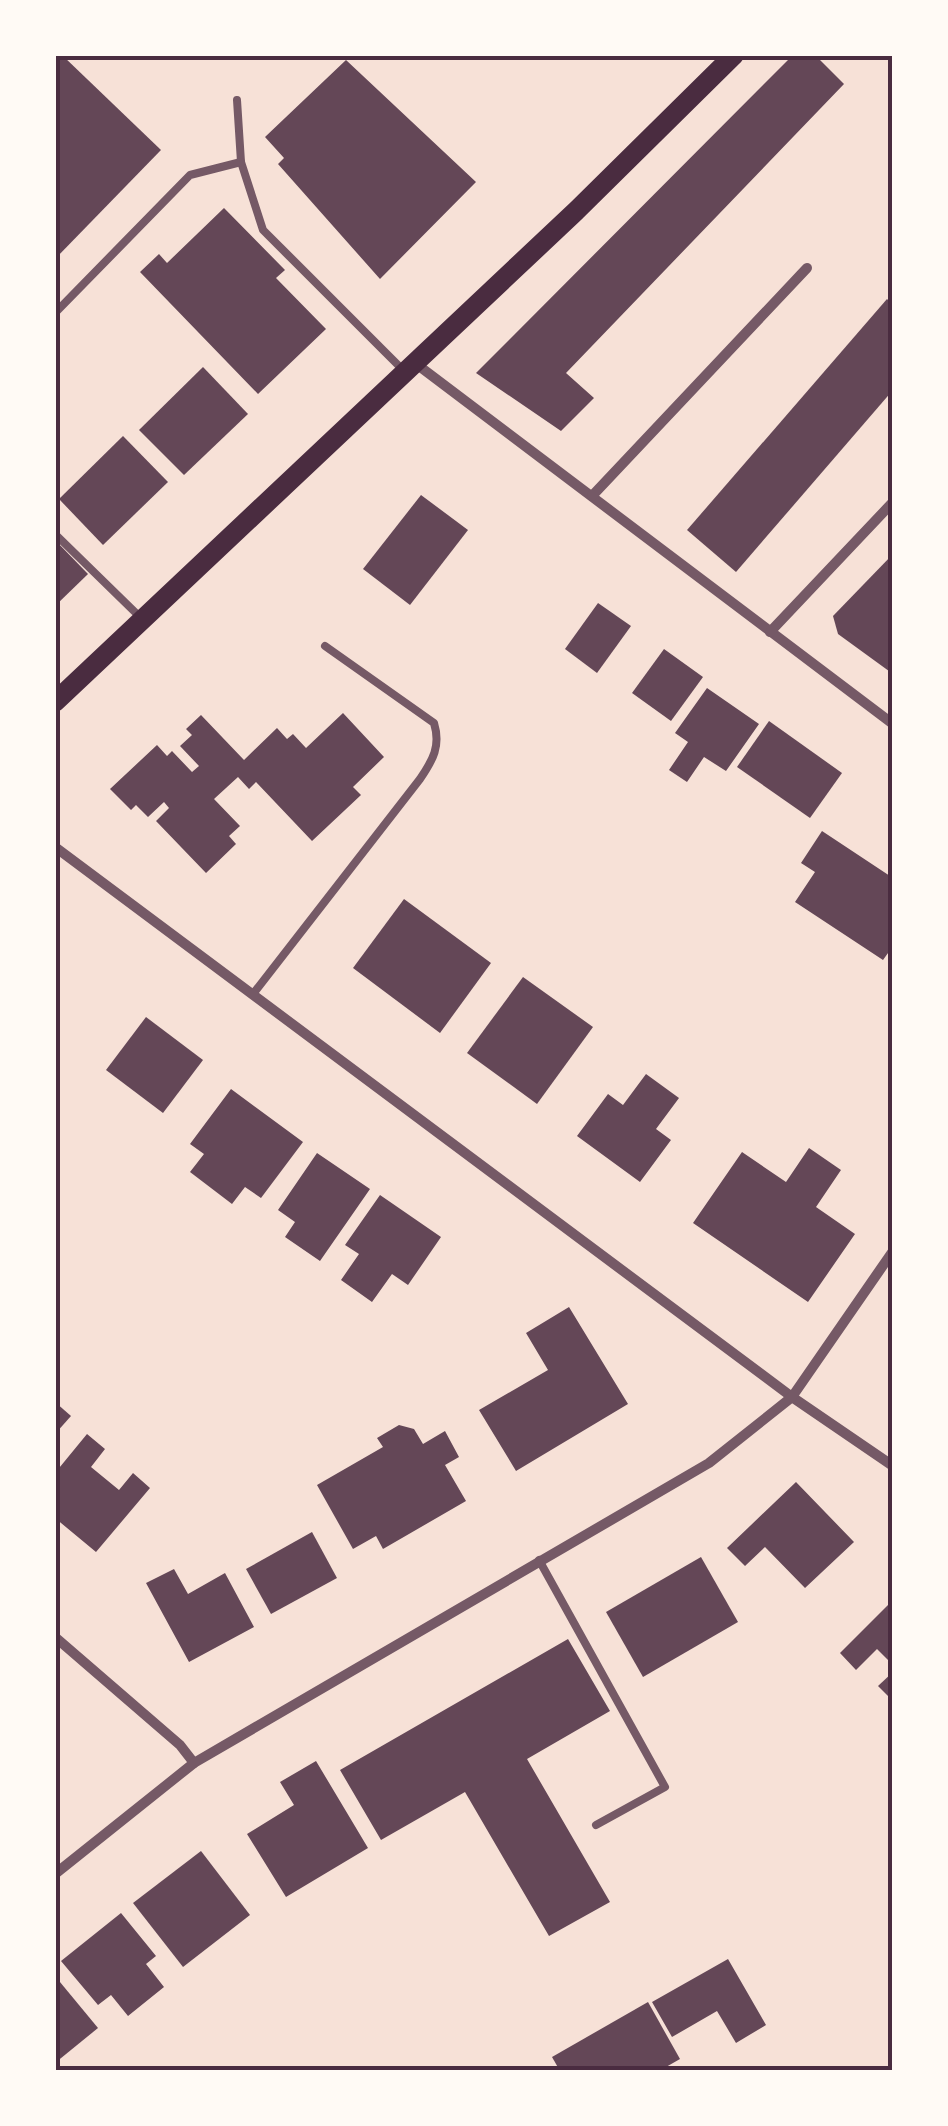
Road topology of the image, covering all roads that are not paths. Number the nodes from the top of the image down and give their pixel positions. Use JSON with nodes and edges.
{"nodes":[{"id":1,"x":734,"y":55,"type":"edge"},
{"id":2,"x":237,"y":100,"type":"dead end"},
{"id":3,"x":241,"y":162,"type":"junction"},
{"id":4,"x":807,"y":268,"type":"dead end"},
{"id":5,"x":55,"y":313,"type":"edge"},
{"id":6,"x":410,"y":368,"type":"junction"},
{"id":7,"x":592,"y":496,"type":"junction"},
{"id":8,"x":893,"y":502,"type":"edge"},
{"id":9,"x":55,"y":534,"type":"edge"},
{"id":10,"x":143,"y":619,"type":"junction"},
{"id":11,"x":770,"y":632,"type":"junction"},
{"id":12,"x":325,"y":646,"type":"dead end"},
{"id":13,"x":55,"y":702,"type":"edge"},
{"id":14,"x":893,"y":724,"type":"edge"},
{"id":15,"x":55,"y":847,"type":"edge"},
{"id":16,"x":252,"y":994,"type":"junction"},
{"id":17,"x":893,"y":1251,"type":"edge"},
{"id":18,"x":792,"y":1397,"type":"junction"},
{"id":19,"x":893,"y":1466,"type":"edge"},
{"id":20,"x":540,"y":1560,"type":"junction"},
{"id":21,"x":55,"y":1637,"type":"edge"},
{"id":22,"x":194,"y":1763,"type":"junction"},
{"id":23,"x":596,"y":1825,"type":"dead end"},
{"id":24,"x":55,"y":1874,"type":"edge"}],
"edges":[{"from":1,"to":6,"type":"main road"},
{"from":2,"to":3,"type":"lane"},
{"from":3,"to":5,"type":"lane"},
{"from":3,"to":6,"type":"lane"},
{"from":4,"to":7,"type":"street"},
{"from":6,"to":7,"type":"street"},
{"from":6,"to":10,"type":"main road"},
{"from":7,"to":11,"type":"street"},
{"from":8,"to":11,"type":"street"},
{"from":9,"to":10,"type":"lane"},
{"from":10,"to":13,"type":"main road"},
{"from":11,"to":14,"type":"street"},
{"from":12,"to":16,"type":"lane"},
{"from":15,"to":16,"type":"street"},
{"from":16,"to":18,"type":"street"},
{"from":17,"to":18,"type":"street"},
{"from":18,"to":19,"type":"street"},
{"from":18,"to":20,"type":"street"},
{"from":20,"to":22,"type":"street"},
{"from":20,"to":23,"type":"lane"},
{"from":21,"to":22,"type":"street"},
{"from":22,"to":24,"type":"street"}]}
